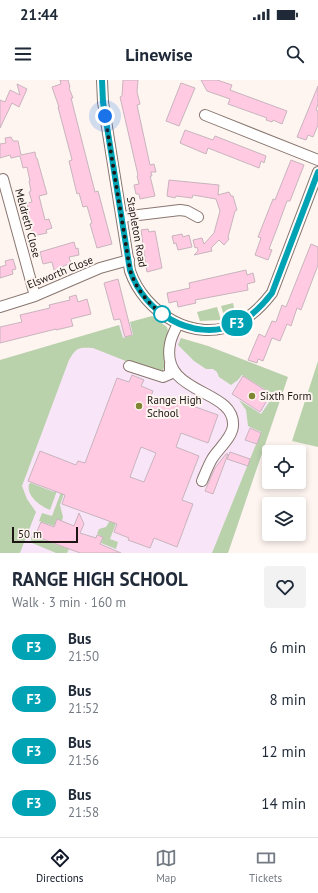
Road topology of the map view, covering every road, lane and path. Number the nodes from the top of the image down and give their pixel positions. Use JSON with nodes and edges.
{"nodes":[{"id":1,"x":102,"y":80,"type":"edge"},
{"id":2,"x":205,"y":115,"type":"dead end"},
{"id":3,"x":318,"y":160,"type":"edge"},
{"id":4,"x":318,"y":172,"type":"edge"},
{"id":5,"x":3,"y":179,"type":"dead end"},
{"id":6,"x":122,"y":217,"type":"junction"},
{"id":7,"x":198,"y":217,"type":"dead end"},
{"id":8,"x":128,"y":260,"type":"junction"},
{"id":9,"x":35,"y":296,"type":"junction"},
{"id":10,"x":0,"y":307,"type":"edge"},
{"id":11,"x":178,"y":324,"type":"junction"},
{"id":12,"x":170,"y":364,"type":"junction"},
{"id":13,"x":129,"y":366,"type":"dead end"},
{"id":14,"x":202,"y":481,"type":"dead end"}],
"edges":[{"from":1,"to":6,"type":"street","name":"Stapleton Road"},
{"from":2,"to":3,"type":"street"},
{"from":4,"to":11,"type":"street","name":"Stapleton Road"},
{"from":5,"to":9,"type":"street","name":"Meldreth Close"},
{"from":6,"to":7,"type":"street"},
{"from":6,"to":8,"type":"street","name":"Stapleton Road"},
{"from":8,"to":9,"type":"street","name":"Elsworth Close"},
{"from":8,"to":11,"type":"street","name":"Stapleton Road"},
{"from":9,"to":10,"type":"street","name":"Elsworth Close"},
{"from":11,"to":12,"type":"street"},
{"from":12,"to":13,"type":"street"},
{"from":12,"to":14,"type":"street"}]}
